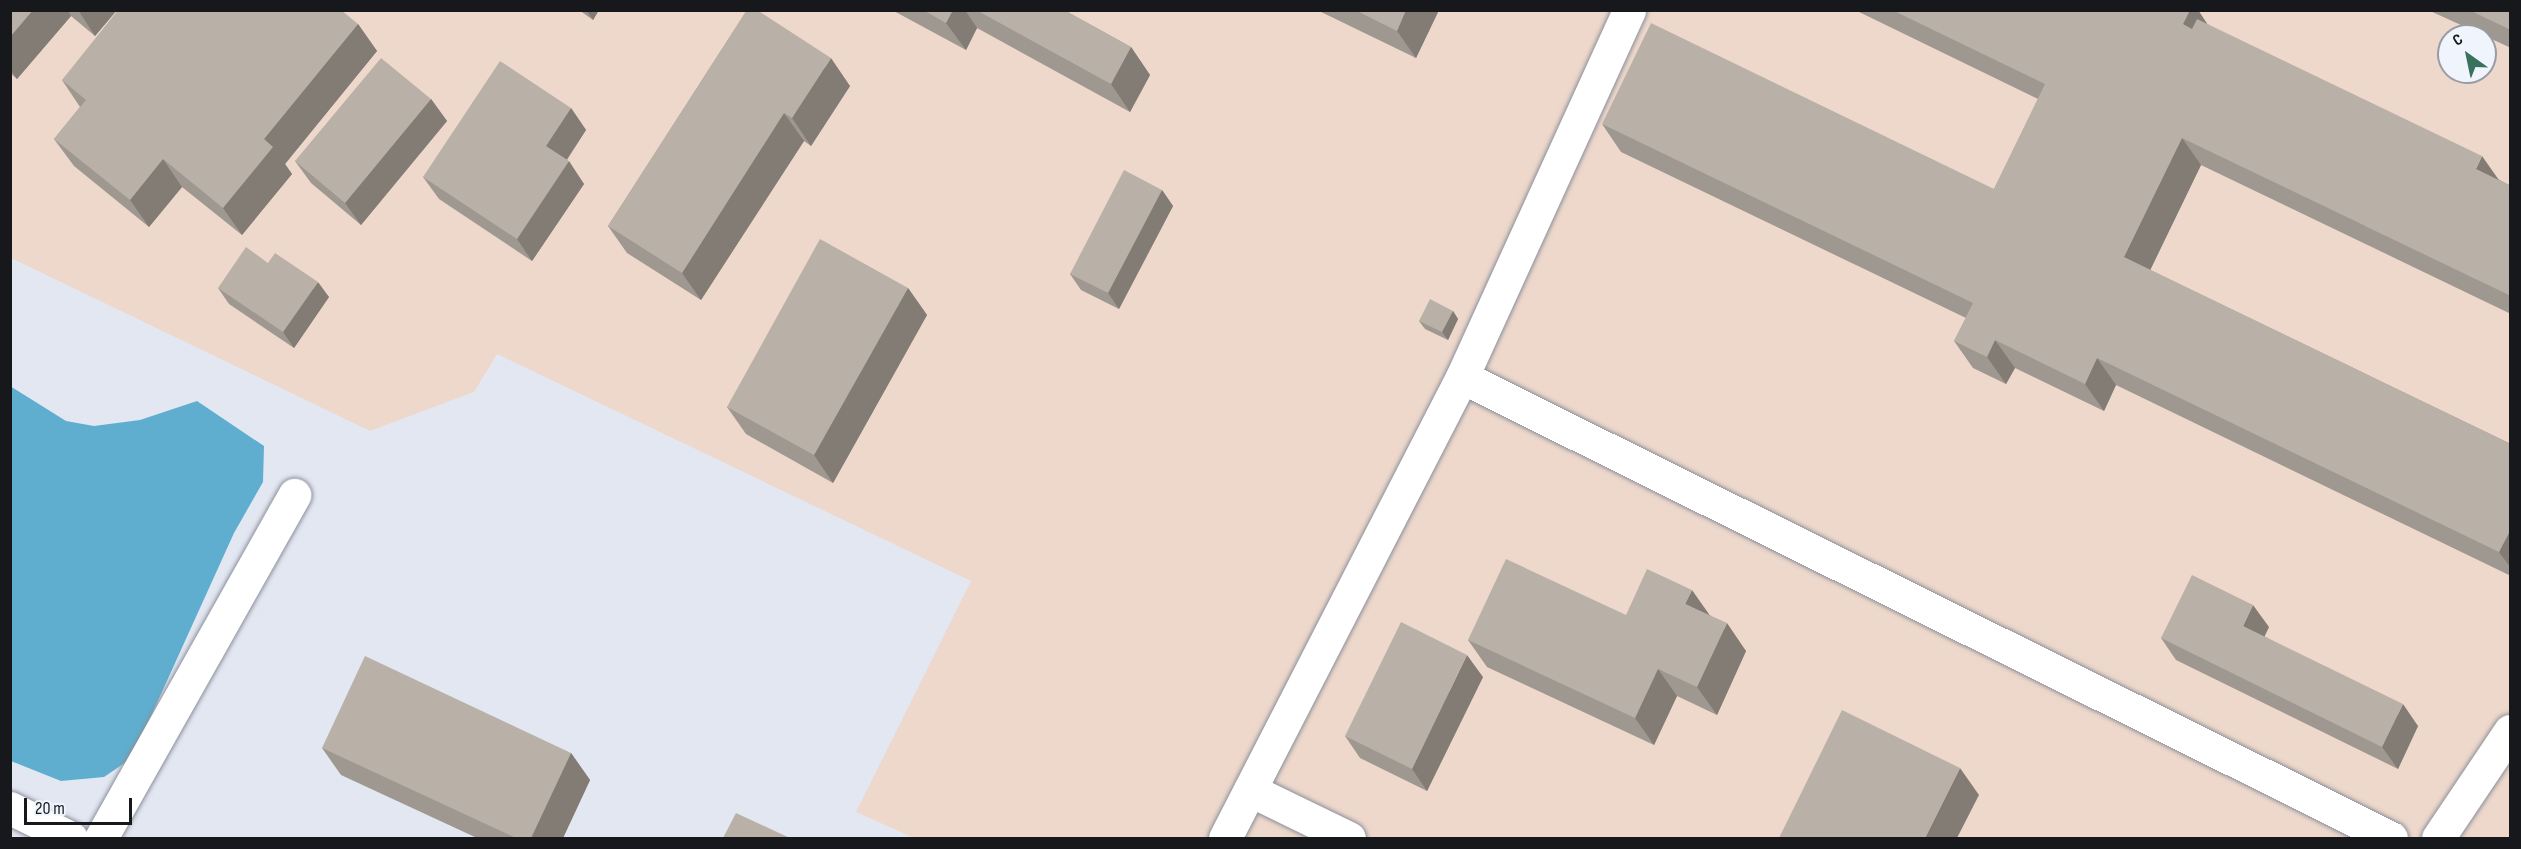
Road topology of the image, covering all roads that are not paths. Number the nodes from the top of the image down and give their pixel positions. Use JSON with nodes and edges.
{"nodes":[{"id":1,"x":1629,"y":10,"type":"edge"},
{"id":2,"x":1462,"y":377,"type":"junction"},
{"id":3,"x":294,"y":495,"type":"dead end"},
{"id":4,"x":2511,"y":731,"type":"edge"},
{"id":5,"x":1250,"y":790,"type":"junction"},
{"id":6,"x":10,"y":808,"type":"edge"},
{"id":7,"x":71,"y":838,"type":"edge"},
{"id":8,"x":100,"y":838,"type":"edge"},
{"id":9,"x":1225,"y":838,"type":"edge"},
{"id":10,"x":1349,"y":838,"type":"edge"},
{"id":11,"x":2391,"y":838,"type":"edge"},
{"id":12,"x":2438,"y":838,"type":"edge"}],
"edges":[{"from":1,"to":2,"type":"street"},
{"from":2,"to":5,"type":"street"},
{"from":2,"to":11,"type":"street"},
{"from":3,"to":8,"type":"street"},
{"from":4,"to":12,"type":"street"},
{"from":5,"to":9,"type":"street"},
{"from":5,"to":10,"type":"street"},
{"from":6,"to":7,"type":"street"}]}
